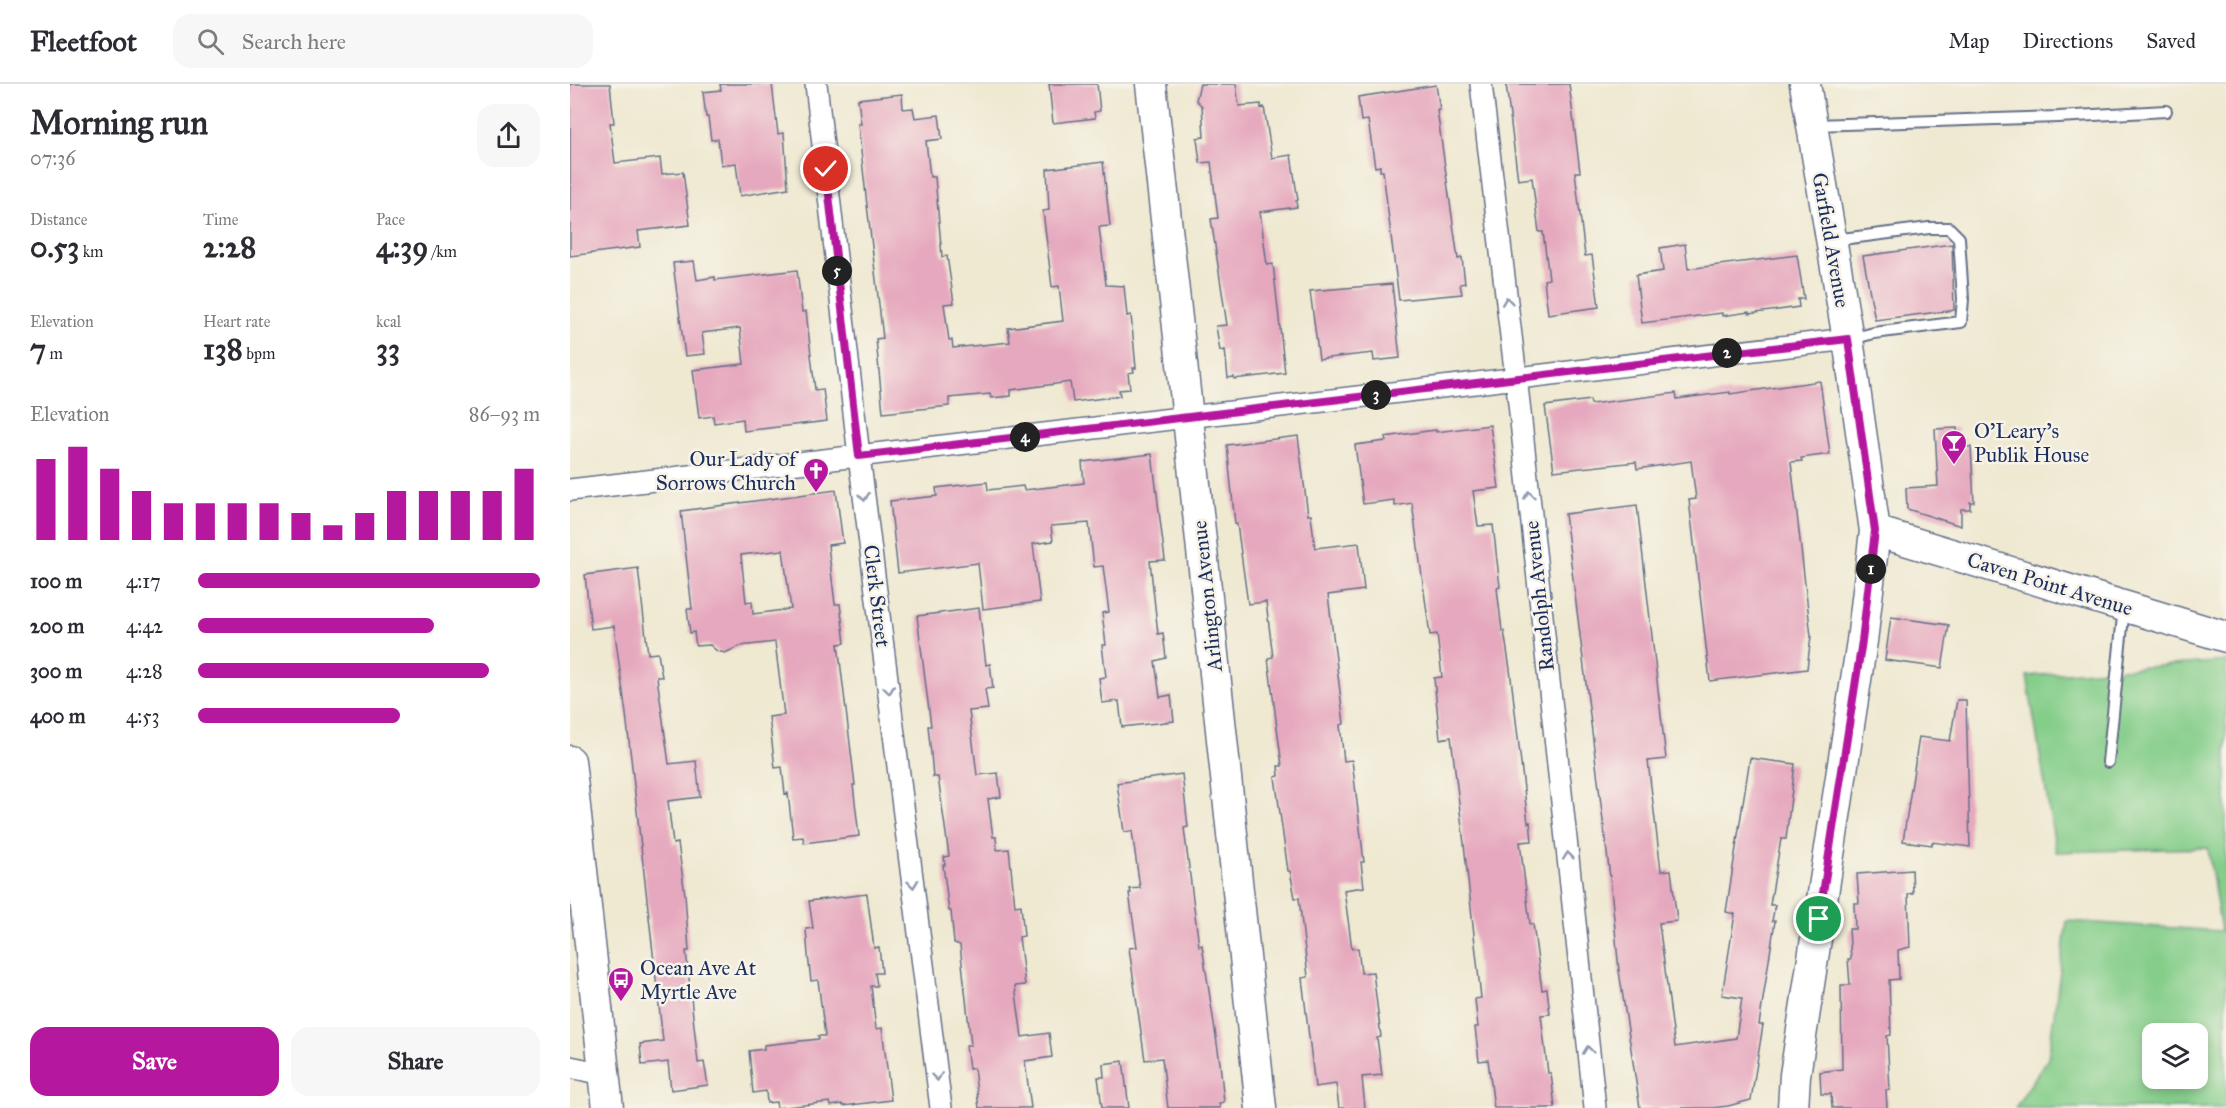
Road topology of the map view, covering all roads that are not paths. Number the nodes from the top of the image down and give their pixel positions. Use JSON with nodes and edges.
{"nodes":[{"id":1,"x":816,"y":84,"type":"edge"},
{"id":2,"x":1151,"y":84,"type":"edge"},
{"id":3,"x":1481,"y":84,"type":"edge"},
{"id":4,"x":1804,"y":84,"type":"edge"},
{"id":5,"x":2166,"y":111,"type":"dead end"},
{"id":6,"x":1812,"y":126,"type":"junction"},
{"id":7,"x":1831,"y":240,"type":"junction"},
{"id":8,"x":1848,"y":339,"type":"junction"},
{"id":9,"x":1516,"y":378,"type":"junction"},
{"id":10,"x":1188,"y":418,"type":"junction"},
{"id":11,"x":859,"y":456,"type":"junction"},
{"id":12,"x":570,"y":490,"type":"edge"},
{"id":13,"x":1875,"y":531,"type":"junction"},
{"id":14,"x":2124,"y":607,"type":"junction"},
{"id":15,"x":2226,"y":638,"type":"edge"},
{"id":16,"x":570,"y":761,"type":"edge"},
{"id":17,"x":2108,"y":762,"type":"dead end"},
{"id":18,"x":573,"y":810,"type":"edge"},
{"id":19,"x":570,"y":1067,"type":"edge"},
{"id":20,"x":604,"y":1074,"type":"junction"},
{"id":21,"x":608,"y":1108,"type":"edge"},
{"id":22,"x":941,"y":1108,"type":"edge"},
{"id":23,"x":1261,"y":1108,"type":"edge"},
{"id":24,"x":1595,"y":1108,"type":"edge"},
{"id":25,"x":1793,"y":1108,"type":"edge"}],
"edges":[{"from":1,"to":11,"type":"street","name":"Clerk Street"},
{"from":2,"to":10,"type":"street","name":"Arlington Avenue"},
{"from":9,"to":3,"type":"street","name":"Randolph Avenue","one_way":true},
{"from":4,"to":6,"type":"street","name":"Garfield Avenue"},
{"from":5,"to":6,"type":"lane"},
{"from":6,"to":7,"type":"street","name":"Garfield Avenue"},
{"from":7,"to":8,"type":"street","name":"Garfield Avenue"},
{"from":7,"to":8,"type":"lane"},
{"from":8,"to":9,"type":"street"},
{"from":8,"to":13,"type":"street","name":"Garfield Avenue"},
{"from":9,"to":10,"type":"street"},
{"from":24,"to":9,"type":"street","name":"Randolph Avenue","one_way":true},
{"from":10,"to":11,"type":"street"},
{"from":10,"to":23,"type":"street","name":"Arlington Avenue"},
{"from":11,"to":12,"type":"street"},
{"from":11,"to":22,"type":"street","name":"Clerk Street","one_way":true},
{"from":13,"to":14,"type":"street","name":"Caven Point Avenue"},
{"from":13,"to":25,"type":"street","name":"Garfield Avenue"},
{"from":14,"to":15,"type":"street","name":"Caven Point Avenue"},
{"from":14,"to":17,"type":"lane"},
{"from":16,"to":18,"type":"street"},
{"from":18,"to":20,"type":"street"},
{"from":19,"to":20,"type":"street"},
{"from":20,"to":21,"type":"street"}]}
